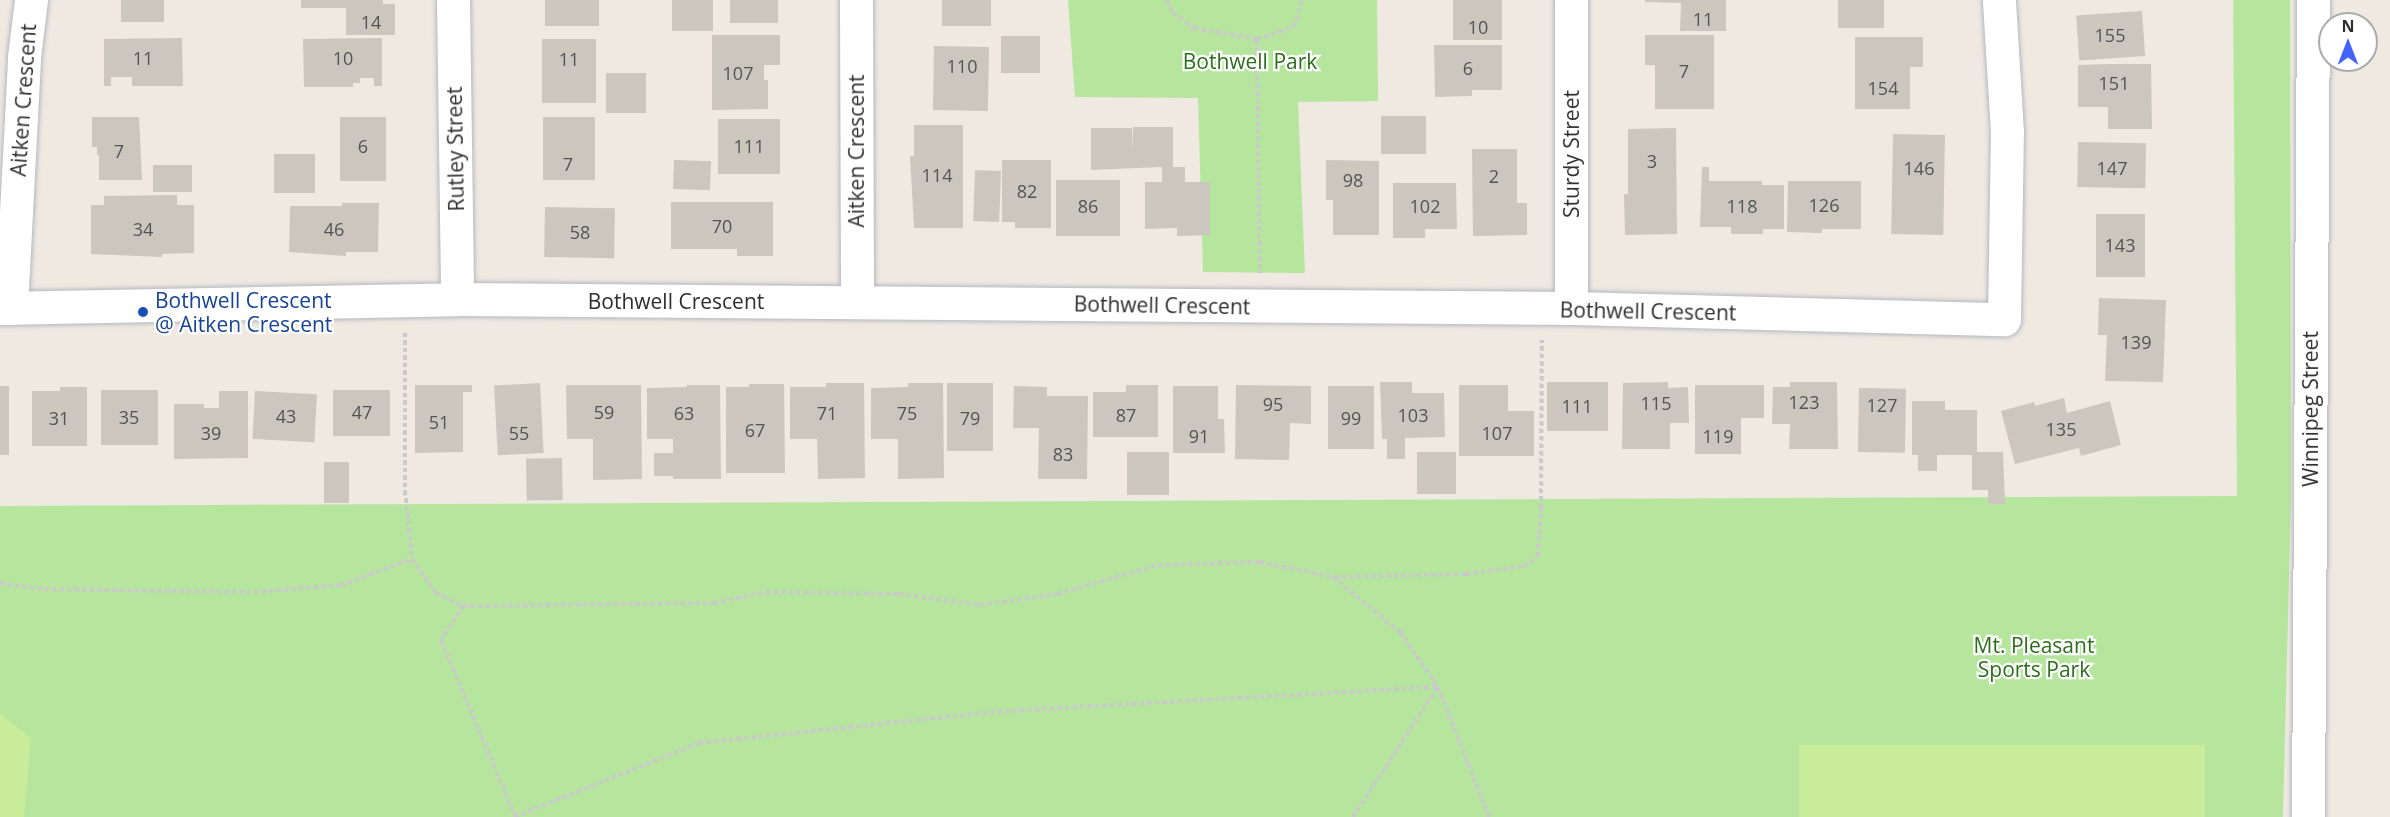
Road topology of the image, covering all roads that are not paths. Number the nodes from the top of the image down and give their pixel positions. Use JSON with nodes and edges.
{"nodes":[{"id":1,"x":31,"y":0,"type":"edge"},
{"id":2,"x":453,"y":0,"type":"edge"},
{"id":3,"x":856,"y":0,"type":"edge"},
{"id":4,"x":1571,"y":0,"type":"edge"},
{"id":5,"x":1999,"y":0,"type":"edge"},
{"id":6,"x":2313,"y":0,"type":"edge"},
{"id":7,"x":457,"y":299,"type":"junction"},
{"id":8,"x":857,"y":302,"type":"junction"},
{"id":9,"x":6,"y":308,"type":"edge"},
{"id":10,"x":1556,"y":308,"type":"junction"},
{"id":11,"x":2308,"y":817,"type":"edge"}],
"edges":[{"from":1,"to":9,"type":"street","name":"Aitken Crescent"},
{"from":2,"to":7,"type":"street","name":"Rutley Street"},
{"from":3,"to":8,"type":"street","name":"Aitken Crescent"},
{"from":4,"to":10,"type":"street","name":"Sturdy Street"},
{"from":5,"to":10,"type":"street","name":"Bothwell Crescent"},
{"from":6,"to":11,"type":"street","name":"Winnipeg Street"},
{"from":7,"to":8,"type":"street","name":"Bothwell Crescent"},
{"from":7,"to":9,"type":"street","name":"Bothwell Crescent"},
{"from":8,"to":10,"type":"street","name":"Bothwell Crescent"}]}
